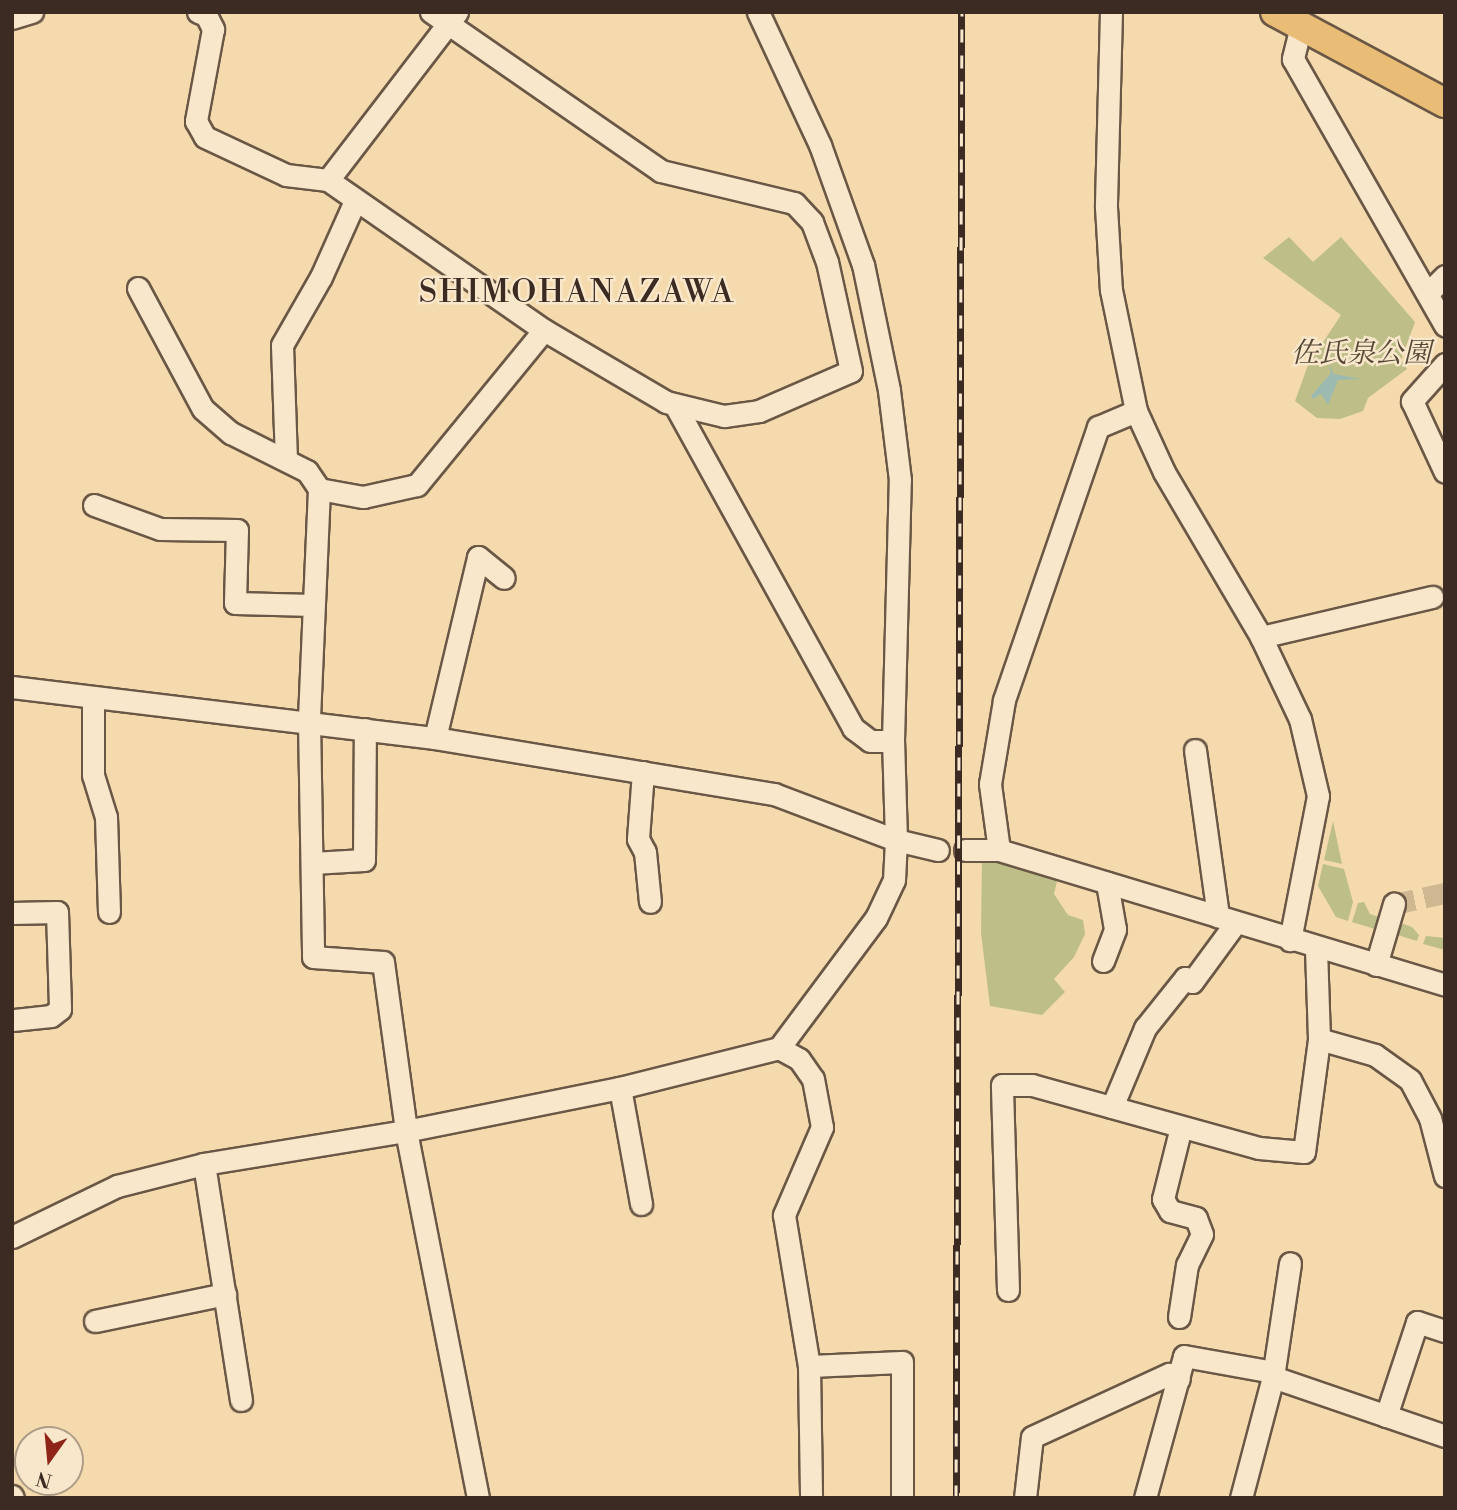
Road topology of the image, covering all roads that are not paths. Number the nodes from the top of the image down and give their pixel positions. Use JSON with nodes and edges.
{"nodes":[{"id":1,"x":32,"y":12,"type":"edge"},
{"id":2,"x":198,"y":12,"type":"edge"},
{"id":3,"x":758,"y":12,"type":"edge"},
{"id":4,"x":1111,"y":12,"type":"edge"},
{"id":5,"x":1275,"y":12,"type":"edge"},
{"id":6,"x":445,"y":16,"type":"edge"},
{"id":7,"x":12,"y":18,"type":"edge"},
{"id":8,"x":1301,"y":26,"type":"junction"},
{"id":9,"x":1445,"y":103,"type":"edge"},
{"id":10,"x":328,"y":180,"type":"junction"},
{"id":11,"x":355,"y":201,"type":"junction"},
{"id":12,"x":1445,"y":276,"type":"edge"},
{"id":13,"x":138,"y":288,"type":"dead end"},
{"id":14,"x":1428,"y":293,"type":"junction"},
{"id":15,"x":1445,"y":326,"type":"edge"},
{"id":16,"x":544,"y":330,"type":"junction"},
{"id":17,"x":1445,"y":364,"type":"edge"},
{"id":18,"x":677,"y":407,"type":"junction"},
{"id":19,"x":1136,"y":411,"type":"junction"},
{"id":20,"x":286,"y":460,"type":"junction"},
{"id":21,"x":1445,"y":472,"type":"edge"},
{"id":22,"x":319,"y":489,"type":"junction"},
{"id":23,"x":94,"y":505,"type":"dead end"},
{"id":24,"x":504,"y":578,"type":"dead end"},
{"id":25,"x":1432,"y":597,"type":"dead end"},
{"id":26,"x":313,"y":605,"type":"junction"},
{"id":27,"x":1261,"y":637,"type":"junction"},
{"id":28,"x":12,"y":687,"type":"edge"},
{"id":29,"x":93,"y":698,"type":"junction"},
{"id":30,"x":309,"y":721,"type":"junction"},
{"id":31,"x":365,"y":729,"type":"junction"},
{"id":32,"x":435,"y":738,"type":"junction"},
{"id":33,"x":892,"y":741,"type":"junction"},
{"id":34,"x":1195,"y":750,"type":"dead end"},
{"id":35,"x":643,"y":772,"type":"junction"},
{"id":36,"x":896,"y":840,"type":"junction"},
{"id":37,"x":937,"y":850,"type":"dead end"},
{"id":38,"x":965,"y":850,"type":"dead end"},
{"id":39,"x":999,"y":850,"type":"junction"},
{"id":40,"x":312,"y":863,"type":"junction"},
{"id":41,"x":1107,"y":883,"type":"junction"},
{"id":42,"x":650,"y":902,"type":"dead end"},
{"id":43,"x":1394,"y":904,"type":"dead end"},
{"id":44,"x":109,"y":912,"type":"dead end"},
{"id":45,"x":12,"y":913,"type":"edge"},
{"id":46,"x":1227,"y":919,"type":"junction"},
{"id":47,"x":1290,"y":940,"type":"junction"},
{"id":48,"x":1316,"y":948,"type":"junction"},
{"id":49,"x":1103,"y":961,"type":"dead end"},
{"id":50,"x":1376,"y":965,"type":"junction"},
{"id":51,"x":1445,"y":985,"type":"edge"},
{"id":52,"x":12,"y":1020,"type":"edge"},
{"id":53,"x":1319,"y":1039,"type":"junction"},
{"id":54,"x":779,"y":1048,"type":"junction"},
{"id":55,"x":620,"y":1088,"type":"junction"},
{"id":56,"x":1112,"y":1107,"type":"junction"},
{"id":57,"x":1181,"y":1126,"type":"junction"},
{"id":58,"x":406,"y":1131,"type":"junction"},
{"id":59,"x":204,"y":1164,"type":"junction"},
{"id":60,"x":1444,"y":1169,"type":"edge"},
{"id":61,"x":641,"y":1204,"type":"dead end"},
{"id":62,"x":12,"y":1237,"type":"edge"},
{"id":63,"x":1290,"y":1263,"type":"dead end"},
{"id":64,"x":1008,"y":1290,"type":"dead end"},
{"id":65,"x":225,"y":1294,"type":"junction"},
{"id":66,"x":1179,"y":1317,"type":"dead end"},
{"id":67,"x":96,"y":1321,"type":"dead end"},
{"id":68,"x":1445,"y":1331,"type":"edge"},
{"id":69,"x":809,"y":1366,"type":"junction"},
{"id":70,"x":1273,"y":1375,"type":"junction"},
{"id":71,"x":1179,"y":1379,"type":"junction"},
{"id":72,"x":241,"y":1399,"type":"dead end"},
{"id":73,"x":1385,"y":1416,"type":"junction"},
{"id":74,"x":1445,"y":1436,"type":"edge"},
{"id":75,"x":478,"y":1498,"type":"edge"},
{"id":76,"x":811,"y":1498,"type":"edge"},
{"id":77,"x":902,"y":1498,"type":"edge"},
{"id":78,"x":1025,"y":1498,"type":"edge"},
{"id":79,"x":1144,"y":1498,"type":"edge"},
{"id":80,"x":1241,"y":1498,"type":"edge"}],
"edges":[{"from":1,"to":7,"type":"street"},
{"from":2,"to":10,"type":"street"},
{"from":3,"to":33,"type":"street"},
{"from":4,"to":19,"type":"street"},
{"from":5,"to":8,"type":"main road"},
{"from":6,"to":10,"type":"street"},
{"from":6,"to":18,"type":"street"},
{"from":8,"to":9,"type":"main road"},
{"from":8,"to":14,"type":"street"},
{"from":10,"to":11,"type":"street"},
{"from":11,"to":16,"type":"street"},
{"from":11,"to":20,"type":"street"},
{"from":12,"to":14,"type":"street"},
{"from":13,"to":20,"type":"street"},
{"from":14,"to":15,"type":"street"},
{"from":16,"to":18,"type":"street"},
{"from":16,"to":22,"type":"street"},
{"from":17,"to":21,"type":"street"},
{"from":18,"to":33,"type":"street"},
{"from":19,"to":27,"type":"street"},
{"from":19,"to":39,"type":"street"},
{"from":20,"to":22,"type":"street"},
{"from":22,"to":26,"type":"street"},
{"from":23,"to":26,"type":"street"},
{"from":24,"to":32,"type":"street"},
{"from":25,"to":27,"type":"street"},
{"from":26,"to":30,"type":"street"},
{"from":27,"to":47,"type":"street"},
{"from":28,"to":29,"type":"street"},
{"from":29,"to":30,"type":"street"},
{"from":29,"to":44,"type":"street"},
{"from":30,"to":31,"type":"street"},
{"from":30,"to":40,"type":"street"},
{"from":31,"to":32,"type":"street"},
{"from":31,"to":40,"type":"street"},
{"from":32,"to":35,"type":"street"},
{"from":33,"to":36,"type":"street"},
{"from":34,"to":46,"type":"street"},
{"from":35,"to":36,"type":"street"},
{"from":35,"to":42,"type":"street"},
{"from":36,"to":37,"type":"street"},
{"from":36,"to":54,"type":"street"},
{"from":38,"to":39,"type":"street"},
{"from":39,"to":41,"type":"street"},
{"from":40,"to":58,"type":"street"},
{"from":41,"to":46,"type":"street"},
{"from":41,"to":49,"type":"street"},
{"from":43,"to":50,"type":"street"},
{"from":45,"to":52,"type":"street"},
{"from":46,"to":47,"type":"street"},
{"from":46,"to":56,"type":"street"},
{"from":47,"to":48,"type":"street"},
{"from":48,"to":50,"type":"street"},
{"from":48,"to":53,"type":"street"},
{"from":50,"to":51,"type":"street"},
{"from":53,"to":57,"type":"street"},
{"from":53,"to":60,"type":"street"},
{"from":54,"to":55,"type":"street"},
{"from":54,"to":69,"type":"street"},
{"from":55,"to":58,"type":"street"},
{"from":55,"to":61,"type":"street"},
{"from":56,"to":57,"type":"street"},
{"from":56,"to":64,"type":"street"},
{"from":57,"to":66,"type":"street"},
{"from":58,"to":59,"type":"street"},
{"from":58,"to":75,"type":"street"},
{"from":59,"to":62,"type":"street"},
{"from":59,"to":65,"type":"street"},
{"from":63,"to":70,"type":"street"},
{"from":65,"to":67,"type":"street"},
{"from":65,"to":72,"type":"street"},
{"from":68,"to":73,"type":"street"},
{"from":69,"to":76,"type":"street"},
{"from":69,"to":77,"type":"street"},
{"from":70,"to":71,"type":"street"},
{"from":70,"to":73,"type":"street"},
{"from":70,"to":80,"type":"street"},
{"from":71,"to":78,"type":"street"},
{"from":71,"to":79,"type":"street"},
{"from":73,"to":74,"type":"street"}]}
